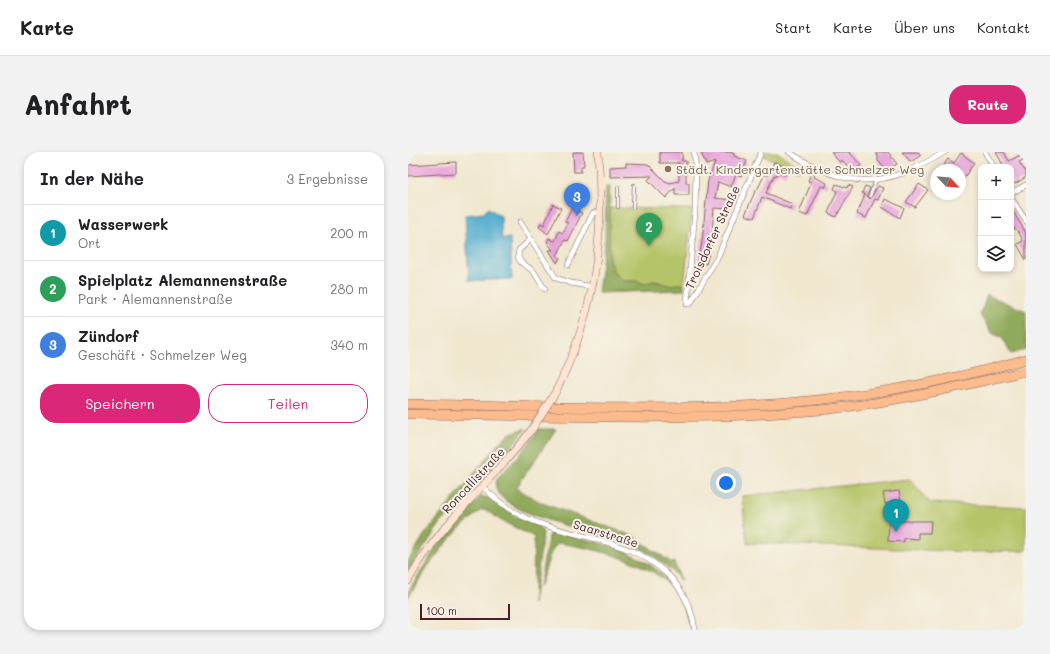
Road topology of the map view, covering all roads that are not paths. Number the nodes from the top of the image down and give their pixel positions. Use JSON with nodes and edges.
{"nodes":[{"id":1,"x":598,"y":152,"type":"edge"},
{"id":2,"x":694,"y":152,"type":"edge"},
{"id":3,"x":761,"y":152,"type":"edge"},
{"id":4,"x":789,"y":152,"type":"edge"},
{"id":5,"x":945,"y":152,"type":"edge"},
{"id":6,"x":985,"y":152,"type":"edge"},
{"id":7,"x":992,"y":164,"type":"edge"},
{"id":8,"x":876,"y":180,"type":"junction"},
{"id":9,"x":634,"y":185,"type":"dead end"},
{"id":10,"x":1026,"y":185,"type":"edge"},
{"id":11,"x":618,"y":187,"type":"dead end"},
{"id":12,"x":1014,"y":191,"type":"edge"},
{"id":13,"x":870,"y":196,"type":"dead end"},
{"id":14,"x":1012,"y":200,"type":"edge"},
{"id":15,"x":618,"y":207,"type":"dead end"},
{"id":16,"x":633,"y":207,"type":"dead end"},
{"id":17,"x":600,"y":212,"type":"junction"},
{"id":18,"x":1026,"y":221,"type":"edge"},
{"id":19,"x":520,"y":222,"type":"dead end"},
{"id":20,"x":531,"y":239,"type":"junction"},
{"id":21,"x":568,"y":265,"type":"dead end"},
{"id":22,"x":593,"y":287,"type":"junction"},
{"id":23,"x":545,"y":289,"type":"dead end"},
{"id":24,"x":1026,"y":359,"type":"edge"},
{"id":25,"x":1026,"y":371,"type":"edge"},
{"id":26,"x":408,"y":404,"type":"edge"},
{"id":27,"x":408,"y":414,"type":"edge"},
{"id":28,"x":482,"y":486,"type":"junction"},
{"id":29,"x":408,"y":581,"type":"edge"},
{"id":30,"x":695,"y":630,"type":"edge"}],
"edges":[{"from":1,"to":17,"type":"street","name":"Roncallistraße"},
{"from":2,"to":3,"type":"street","name":"Troisdorfer Straße"},
{"from":4,"to":8,"type":"street"},
{"from":5,"to":8,"type":"street"},
{"from":6,"to":7,"type":"street"},
{"from":8,"to":13,"type":"lane"},
{"from":9,"to":16,"type":"lane"},
{"from":10,"to":12,"type":"street"},
{"from":11,"to":15,"type":"lane"},
{"from":14,"to":18,"type":"street"},
{"from":17,"to":21,"type":"street"},
{"from":17,"to":22,"type":"street","name":"Roncallistraße"},
{"from":19,"to":20,"type":"street"},
{"from":20,"to":22,"type":"street"},
{"from":20,"to":23,"type":"street"},
{"from":22,"to":28,"type":"street","name":"Roncallistraße","bridge":true},
{"from":24,"to":26,"type":"highway"},
{"from":25,"to":27,"type":"highway"},
{"from":28,"to":29,"type":"street","name":"Roncallistraße"},
{"from":28,"to":30,"type":"street","name":"Saarstraße"}]}
